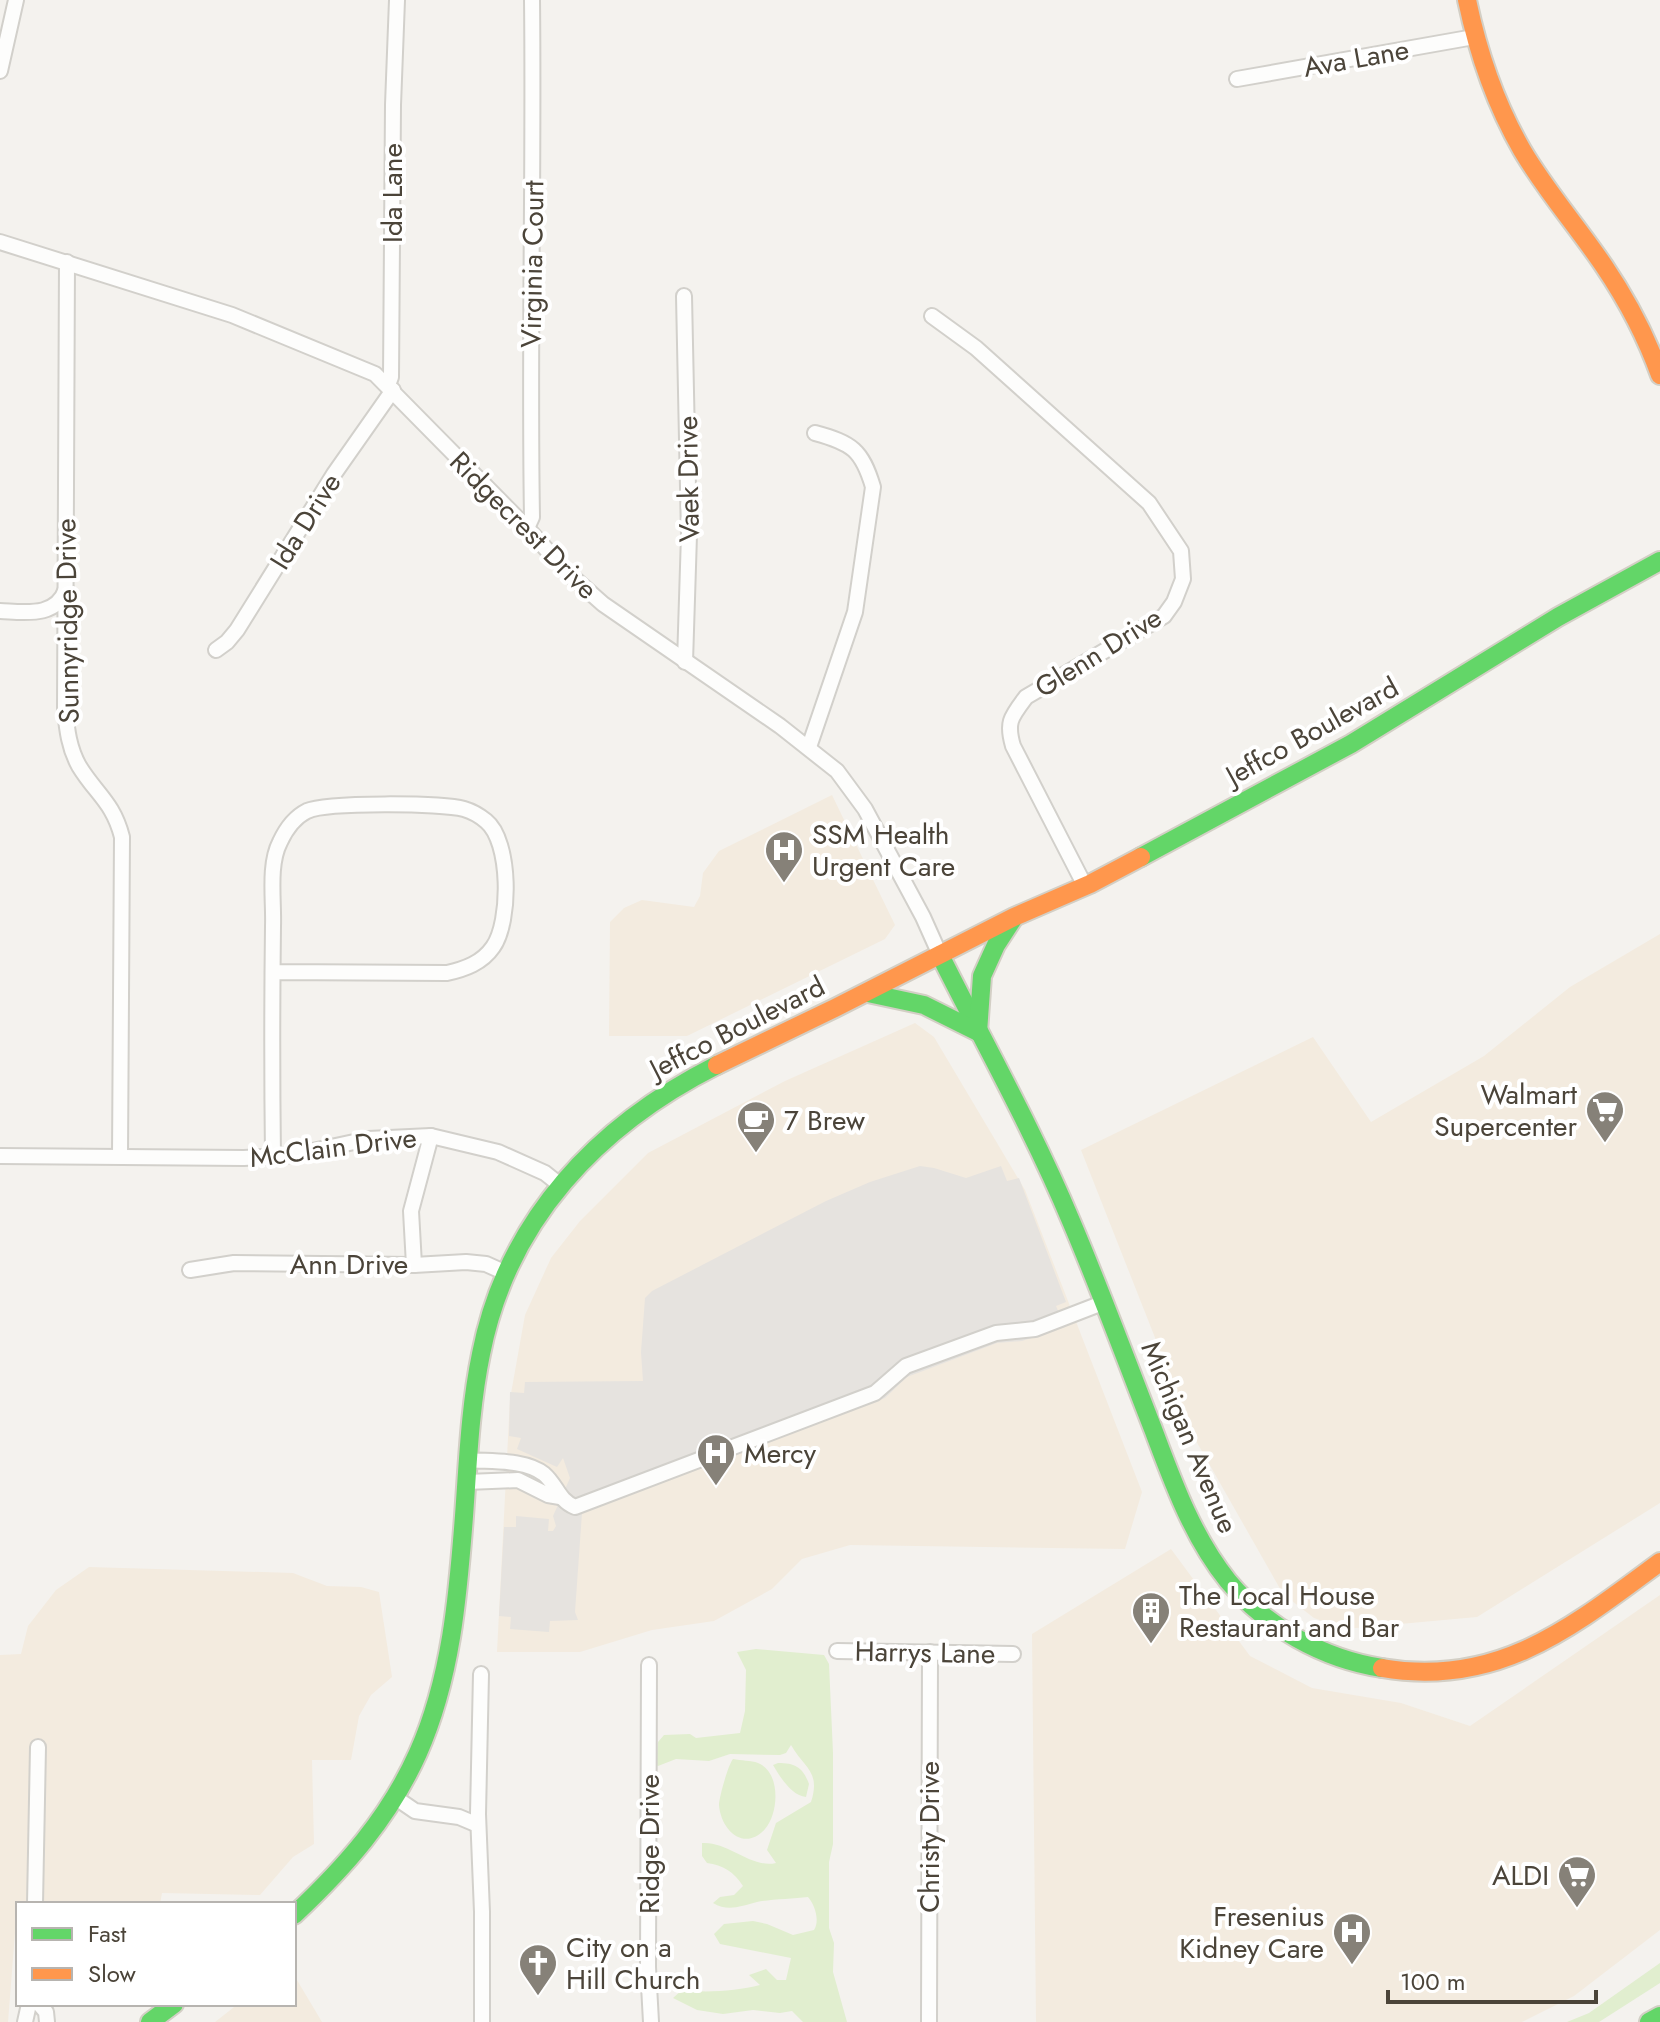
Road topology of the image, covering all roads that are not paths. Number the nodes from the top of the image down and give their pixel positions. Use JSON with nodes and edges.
{"nodes":[{"id":1,"x":16,"y":0,"type":"edge"},
{"id":2,"x":397,"y":0,"type":"edge"},
{"id":3,"x":532,"y":0,"type":"edge"},
{"id":4,"x":1467,"y":0,"type":"edge"},
{"id":5,"x":1474,"y":37,"type":"junction"},
{"id":6,"x":0,"y":71,"type":"edge"},
{"id":7,"x":1237,"y":79,"type":"dead end"},
{"id":8,"x":0,"y":242,"type":"edge"},
{"id":9,"x":67,"y":262,"type":"junction"},
{"id":10,"x":684,"y":296,"type":"dead end"},
{"id":11,"x":932,"y":316,"type":"dead end"},
{"id":12,"x":1660,"y":375,"type":"edge"},
{"id":13,"x":390,"y":388,"type":"junction"},
{"id":14,"x":815,"y":433,"type":"dead end"},
{"id":15,"x":527,"y":528,"type":"junction"},
{"id":16,"x":1660,"y":561,"type":"edge"},
{"id":17,"x":66,"y":588,"type":"junction"},
{"id":18,"x":0,"y":611,"type":"edge"},
{"id":19,"x":216,"y":650,"type":"dead end"},
{"id":20,"x":685,"y":662,"type":"junction"},
{"id":21,"x":809,"y":747,"type":"junction"},
{"id":22,"x":1085,"y":886,"type":"junction"},
{"id":23,"x":1015,"y":917,"type":"junction"},
{"id":24,"x":940,"y":955,"type":"junction"},
{"id":25,"x":273,"y":972,"type":"junction"},
{"id":26,"x":868,"y":993,"type":"junction"},
{"id":27,"x":978,"y":1032,"type":"junction"},
{"id":28,"x":431,"y":1136,"type":"junction"},
{"id":29,"x":0,"y":1156,"type":"edge"},
{"id":30,"x":120,"y":1156,"type":"junction"},
{"id":31,"x":273,"y":1157,"type":"junction"},
{"id":32,"x":560,"y":1185,"type":"junction"},
{"id":33,"x":414,"y":1265,"type":"junction"},
{"id":34,"x":190,"y":1270,"type":"dead end"},
{"id":35,"x":506,"y":1273,"type":"junction"},
{"id":36,"x":1105,"y":1302,"type":"junction"},
{"id":37,"x":468,"y":1460,"type":"junction"},
{"id":38,"x":467,"y":1482,"type":"junction"},
{"id":39,"x":560,"y":1497,"type":"junction"},
{"id":40,"x":1660,"y":1562,"type":"edge"},
{"id":41,"x":837,"y":1651,"type":"dead end"},
{"id":42,"x":930,"y":1652,"type":"junction"},
{"id":43,"x":1013,"y":1654,"type":"dead end"},
{"id":44,"x":649,"y":1665,"type":"dead end"},
{"id":45,"x":481,"y":1674,"type":"dead end"},
{"id":46,"x":38,"y":1747,"type":"dead end"},
{"id":47,"x":396,"y":1798,"type":"junction"},
{"id":48,"x":478,"y":1825,"type":"junction"},
{"id":49,"x":35,"y":1902,"type":"edge"},
{"id":50,"x":296,"y":1913,"type":"edge"},
{"id":51,"x":171,"y":2006,"type":"edge"},
{"id":52,"x":1660,"y":2016,"type":"edge"},
{"id":53,"x":150,"y":2022,"type":"edge"},
{"id":54,"x":482,"y":2022,"type":"edge"},
{"id":55,"x":651,"y":2022,"type":"edge"},
{"id":56,"x":929,"y":2022,"type":"edge"},
{"id":57,"x":1649,"y":2022,"type":"edge"}],
"edges":[{"from":1,"to":6,"type":"street"},
{"from":2,"to":13,"type":"street","name":"Ida Lane"},
{"from":3,"to":15,"type":"street","name":"Virginia Court"},
{"from":4,"to":5,"type":"main road"},
{"from":5,"to":7,"type":"street","name":"Ava Lane"},
{"from":5,"to":12,"type":"main road"},
{"from":8,"to":9,"type":"street","name":"Ridgecrest Drive"},
{"from":9,"to":13,"type":"street","name":"Ridgecrest Drive"},
{"from":9,"to":17,"type":"street","name":"Sunnyridge Drive"},
{"from":10,"to":20,"type":"street","name":"Vaek Drive"},
{"from":11,"to":22,"type":"street","name":"Glenn Drive"},
{"from":13,"to":15,"type":"street","name":"Ridgecrest Drive"},
{"from":13,"to":19,"type":"street","name":"Ida Drive"},
{"from":14,"to":21,"type":"street"},
{"from":15,"to":20,"type":"street","name":"Ridgecrest Drive"},
{"from":16,"to":22,"type":"main road","name":"Jeffco Boulevard"},
{"from":17,"to":18,"type":"street"},
{"from":17,"to":30,"type":"street","name":"Sunnyridge Drive"},
{"from":20,"to":21,"type":"street","name":"Ridgecrest Drive"},
{"from":21,"to":24,"type":"street","name":"Ridgecrest Drive"},
{"from":22,"to":23,"type":"main road","name":"Jeffco Boulevard"},
{"from":23,"to":24,"type":"main road","name":"Jeffco Boulevard"},
{"from":23,"to":27,"type":"main road"},
{"from":24,"to":26,"type":"main road","name":"Jeffco Boulevard"},
{"from":24,"to":27,"type":"main road","name":"Michigan Avenue"},
{"from":25,"to":25,"type":"street"},
{"from":25,"to":31,"type":"street"},
{"from":26,"to":27,"type":"main road"},
{"from":26,"to":32,"type":"main road","name":"Jeffco Boulevard"},
{"from":27,"to":36,"type":"main road","name":"Michigan Avenue"},
{"from":28,"to":31,"type":"street","name":"McClain Drive"},
{"from":28,"to":32,"type":"street","name":"McClain Drive"},
{"from":28,"to":33,"type":"street"},
{"from":29,"to":30,"type":"street","name":"McClain Drive"},
{"from":30,"to":31,"type":"street","name":"McClain Drive"},
{"from":32,"to":35,"type":"main road","name":"Jeffco Boulevard"},
{"from":33,"to":34,"type":"street","name":"Ann Drive"},
{"from":33,"to":35,"type":"street","name":"Ann Drive"},
{"from":35,"to":37,"type":"main road","name":"Jeffco Boulevard"},
{"from":36,"to":39,"type":"street"},
{"from":36,"to":40,"type":"main road","name":"Michigan Avenue"},
{"from":37,"to":38,"type":"main road","name":"Jeffco Boulevard"},
{"from":37,"to":39,"type":"street"},
{"from":38,"to":39,"type":"street"},
{"from":38,"to":47,"type":"main road","name":"Jeffco Boulevard"},
{"from":41,"to":42,"type":"street","name":"Harrys Lane"},
{"from":42,"to":43,"type":"street","name":"Harrys Lane"},
{"from":42,"to":56,"type":"street","name":"Christy Drive"},
{"from":44,"to":55,"type":"street","name":"Ridge Drive"},
{"from":45,"to":48,"type":"street"},
{"from":46,"to":49,"type":"street"},
{"from":47,"to":48,"type":"street"},
{"from":47,"to":50,"type":"main road","name":"Jeffco Boulevard"},
{"from":48,"to":54,"type":"street"},
{"from":51,"to":53,"type":"main road"},
{"from":52,"to":57,"type":"main road"}]}
